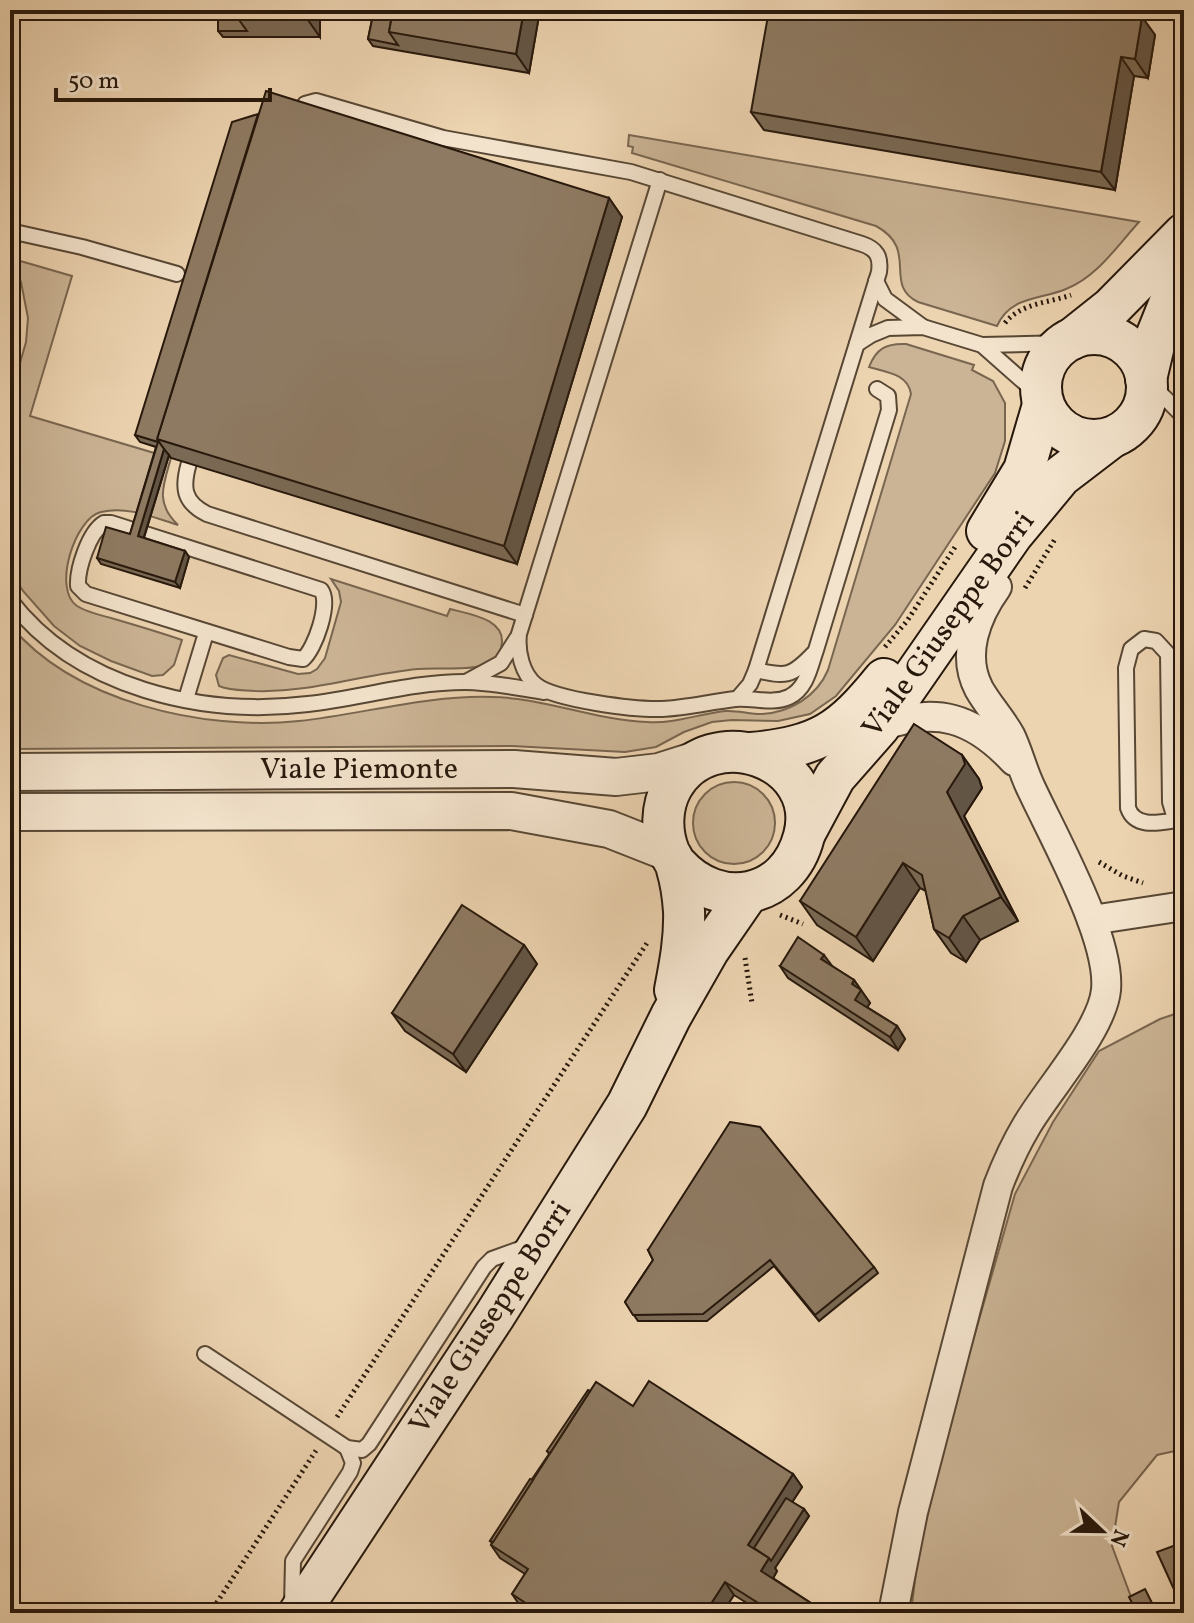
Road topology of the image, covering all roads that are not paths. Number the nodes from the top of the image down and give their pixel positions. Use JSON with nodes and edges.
{"nodes":[{"id":1,"x":299,"y":116,"type":"edge"},
{"id":2,"x":660,"y":180,"type":"junction"},
{"id":3,"x":10,"y":231,"type":"edge"},
{"id":4,"x":1184,"y":234,"type":"edge"},
{"id":5,"x":1184,"y":267,"type":"edge"},
{"id":6,"x":177,"y":274,"type":"dead end"},
{"id":7,"x":876,"y":281,"type":"junction"},
{"id":8,"x":923,"y":327,"type":"junction"},
{"id":9,"x":1068,"y":341,"type":"junction"},
{"id":10,"x":857,"y":345,"type":"junction"},
{"id":11,"x":982,"y":345,"type":"junction"},
{"id":12,"x":1146,"y":379,"type":"junction"},
{"id":13,"x":877,"y":389,"type":"dead end"},
{"id":14,"x":1042,"y":401,"type":"junction"},
{"id":15,"x":1184,"y":417,"type":"edge"},
{"id":16,"x":1112,"y":437,"type":"junction"},
{"id":17,"x":189,"y":463,"type":"edge"},
{"id":18,"x":1042,"y":498,"type":"junction"},
{"id":19,"x":10,"y":600,"type":"edge"},
{"id":20,"x":525,"y":615,"type":"junction"},
{"id":21,"x":206,"y":633,"type":"junction"},
{"id":22,"x":519,"y":634,"type":"junction"},
{"id":23,"x":816,"y":650,"type":"junction"},
{"id":24,"x":756,"y":670,"type":"junction"},
{"id":25,"x":467,"y":682,"type":"junction"},
{"id":26,"x":552,"y":693,"type":"junction"},
{"id":27,"x":738,"y":698,"type":"junction"},
{"id":28,"x":186,"y":699,"type":"junction"},
{"id":29,"x":879,"y":727,"type":"junction"},
{"id":30,"x":752,"y":753,"type":"junction"},
{"id":31,"x":704,"y":758,"type":"junction"},
{"id":32,"x":1022,"y":769,"type":"junction"},
{"id":33,"x":10,"y":772,"type":"edge"},
{"id":34,"x":10,"y":812,"type":"edge"},
{"id":35,"x":1184,"y":819,"type":"edge"},
{"id":36,"x":806,"y":831,"type":"junction"},
{"id":37,"x":673,"y":859,"type":"junction"},
{"id":38,"x":762,"y":903,"type":"junction"},
{"id":39,"x":1184,"y":906,"type":"edge"},
{"id":40,"x":1092,"y":920,"type":"junction"},
{"id":41,"x":671,"y":1016,"type":"junction"},
{"id":42,"x":542,"y":1240,"type":"junction"},
{"id":43,"x":205,"y":1354,"type":"dead end"},
{"id":44,"x":347,"y":1448,"type":"junction"},
{"id":45,"x":292,"y":1613,"type":"edge"},
{"id":46,"x":299,"y":1613,"type":"edge"},
{"id":47,"x":893,"y":1613,"type":"edge"}],
"edges":[{"from":1,"to":2,"type":"lane"},
{"from":2,"to":7,"type":"lane"},
{"from":2,"to":20,"type":"lane"},
{"from":3,"to":6,"type":"lane"},
{"from":4,"to":9,"type":"main road","name":"Viale Giuseppe Borri"},
{"from":5,"to":12,"type":"main road","name":"Viale Giuseppe Borri"},
{"from":7,"to":8,"type":"lane"},
{"from":7,"to":10,"type":"lane"},
{"from":8,"to":10,"type":"lane"},
{"from":8,"to":11,"type":"lane"},
{"from":9,"to":11,"type":"lane"},
{"from":9,"to":12,"type":"main road"},
{"from":9,"to":14,"type":"main road","name":"Viale Giuseppe Borri"},
{"from":10,"to":24,"type":"lane"},
{"from":11,"to":14,"type":"lane"},
{"from":12,"to":15,"type":"lane"},
{"from":12,"to":16,"type":"main road","name":"Viale Giuseppe Borri"},
{"from":13,"to":23,"type":"lane"},
{"from":14,"to":16,"type":"main road"},
{"from":14,"to":30,"type":"main road","name":"Viale Giuseppe Borri"},
{"from":16,"to":18,"type":"main road","name":"Viale Giuseppe Borri"},
{"from":17,"to":20,"type":"lane"},
{"from":18,"to":29,"type":"main road","name":"Viale Giuseppe Borri"},
{"from":18,"to":32,"type":"street"},
{"from":19,"to":28,"type":"lane"},
{"from":20,"to":22,"type":"lane"},
{"from":21,"to":21,"type":"lane"},
{"from":21,"to":28,"type":"lane"},
{"from":22,"to":25,"type":"lane"},
{"from":22,"to":26,"type":"lane"},
{"from":23,"to":24,"type":"lane"},
{"from":23,"to":27,"type":"lane"},
{"from":24,"to":27,"type":"lane"},
{"from":25,"to":26,"type":"lane"},
{"from":25,"to":28,"type":"lane"},
{"from":26,"to":27,"type":"lane"},
{"from":29,"to":32,"type":"street"},
{"from":29,"to":36,"type":"main road","name":"Viale Giuseppe Borri"},
{"from":30,"to":31,"type":"main road","name":"Viale Giuseppe Borri"},
{"from":30,"to":36,"type":"main road"},
{"from":31,"to":33,"type":"street","name":"Viale Piemonte"},
{"from":31,"to":37,"type":"main road","name":"Viale Giuseppe Borri"},
{"from":32,"to":40,"type":"street"},
{"from":34,"to":37,"type":"street","name":"Viale Piemonte"},
{"from":35,"to":35,"type":"lane"},
{"from":36,"to":38,"type":"main road","name":"Viale Giuseppe Borri"},
{"from":37,"to":38,"type":"main road"},
{"from":37,"to":41,"type":"main road","name":"Viale Giuseppe Borri"},
{"from":38,"to":41,"type":"main road","name":"Viale Giuseppe Borri"},
{"from":39,"to":40,"type":"street"},
{"from":40,"to":47,"type":"street"},
{"from":41,"to":42,"type":"main road","name":"Viale Giuseppe Borri"},
{"from":42,"to":44,"type":"lane"},
{"from":42,"to":46,"type":"main road","name":"Viale Giuseppe Borri"},
{"from":43,"to":44,"type":"lane"},
{"from":44,"to":45,"type":"lane"}]}
